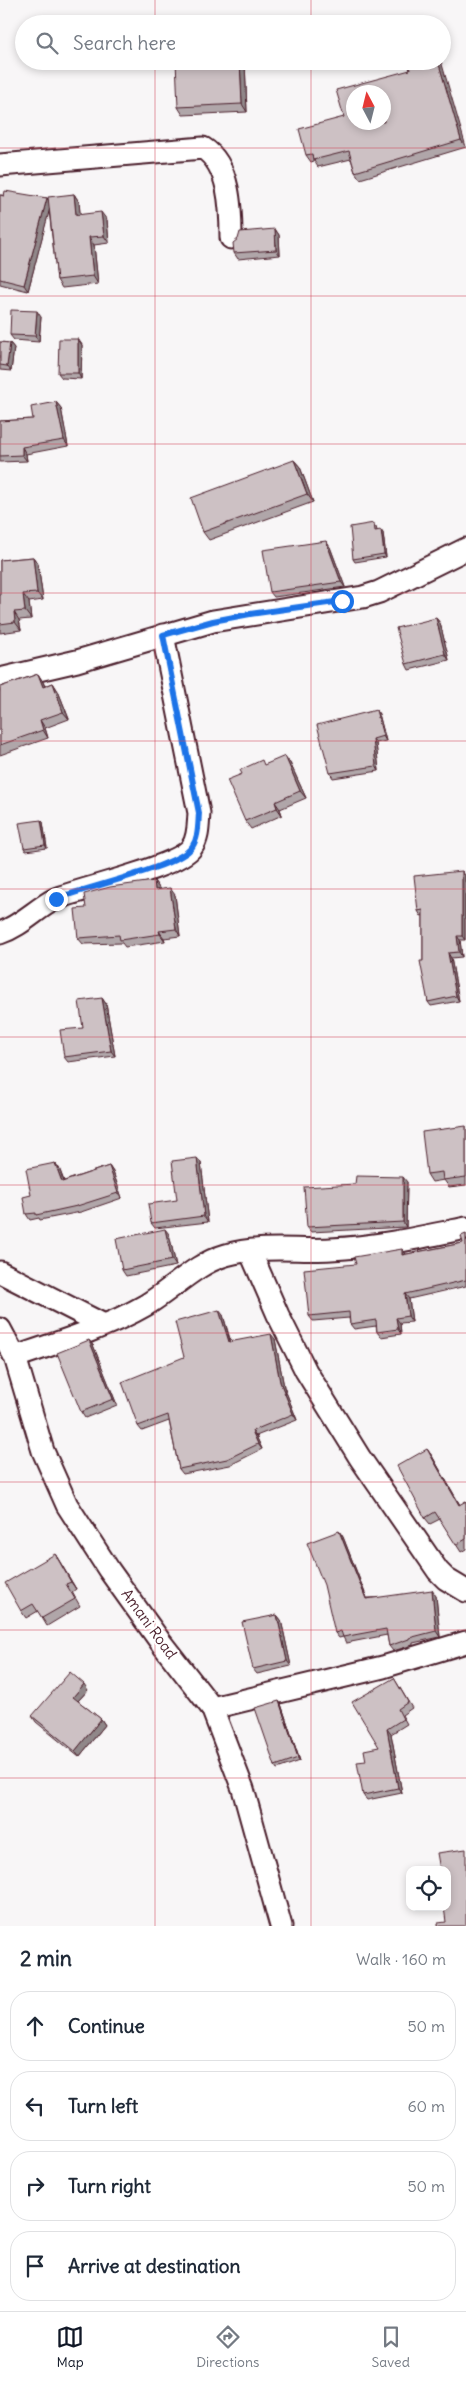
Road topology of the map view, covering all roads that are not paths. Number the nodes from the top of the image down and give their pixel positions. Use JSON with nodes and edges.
{"nodes":[{"id":1,"x":0,"y":165,"type":"edge"},
{"id":2,"x":230,"y":238,"type":"dead end"},
{"id":3,"x":466,"y":549,"type":"edge"},
{"id":4,"x":163,"y":635,"type":"junction"},
{"id":5,"x":0,"y":679,"type":"edge"},
{"id":6,"x":0,"y":933,"type":"edge"},
{"id":7,"x":466,"y":1228,"type":"edge"},
{"id":8,"x":250,"y":1251,"type":"junction"},
{"id":9,"x":0,"y":1272,"type":"edge"},
{"id":10,"x":102,"y":1324,"type":"junction"},
{"id":11,"x":0,"y":1329,"type":"edge"},
{"id":12,"x":15,"y":1357,"type":"junction"},
{"id":13,"x":466,"y":1591,"type":"edge"},
{"id":14,"x":466,"y":1642,"type":"edge"},
{"id":15,"x":212,"y":1708,"type":"junction"},
{"id":16,"x":281,"y":1926,"type":"edge"}],
"edges":[{"from":1,"to":2,"type":"street"},
{"from":3,"to":4,"type":"street"},
{"from":4,"to":5,"type":"street"},
{"from":4,"to":6,"type":"street"},
{"from":7,"to":8,"type":"street"},
{"from":8,"to":10,"type":"street"},
{"from":8,"to":13,"type":"street"},
{"from":9,"to":10,"type":"street"},
{"from":10,"to":12,"type":"street"},
{"from":11,"to":12,"type":"street","name":"Amani Road"},
{"from":12,"to":15,"type":"street","name":"Amani Road"},
{"from":14,"to":15,"type":"street"},
{"from":15,"to":16,"type":"street","name":"Amani Road"}]}
